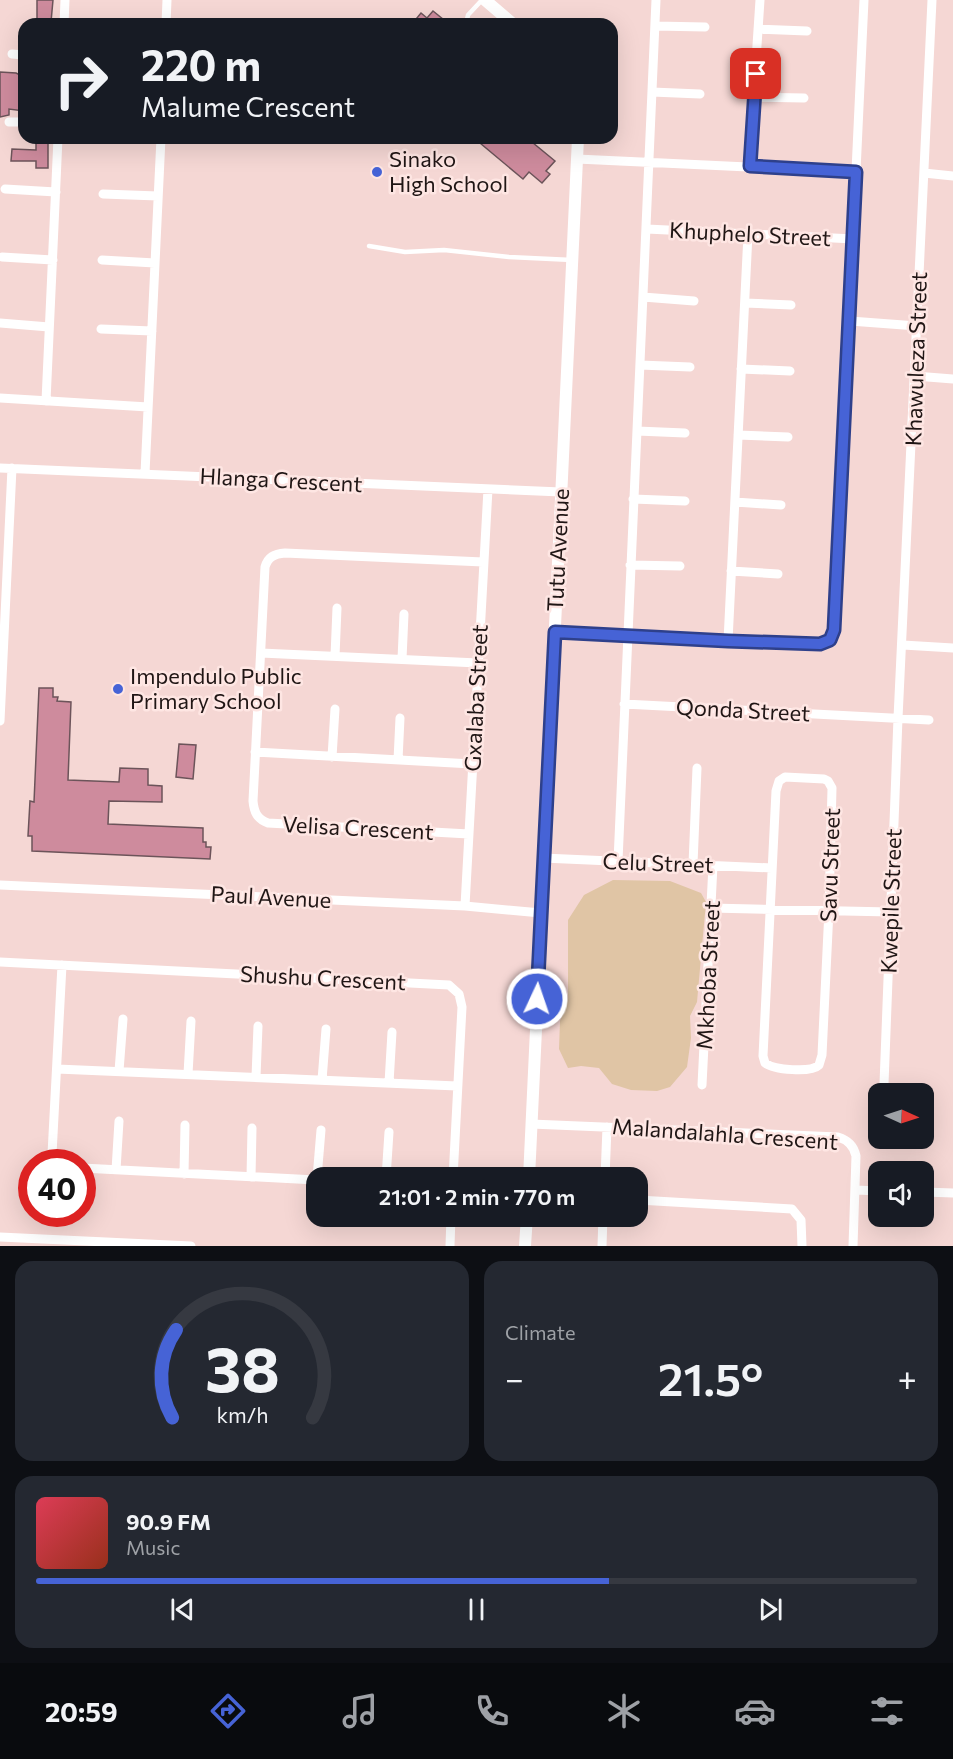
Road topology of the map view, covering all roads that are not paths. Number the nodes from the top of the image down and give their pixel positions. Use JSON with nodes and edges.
{"nodes":[{"id":1,"x":65,"y":0,"type":"edge"},
{"id":2,"x":167,"y":0,"type":"edge"},
{"id":3,"x":486,"y":0,"type":"edge"},
{"id":4,"x":656,"y":0,"type":"edge"},
{"id":5,"x":760,"y":0,"type":"edge"},
{"id":6,"x":864,"y":0,"type":"edge"},
{"id":7,"x":932,"y":0,"type":"edge"},
{"id":8,"x":64,"y":18,"type":"edge"},
{"id":9,"x":166,"y":18,"type":"edge"},
{"id":10,"x":467,"y":18,"type":"edge"},
{"id":11,"x":506,"y":18,"type":"edge"},
{"id":12,"x":655,"y":26,"type":"junction"},
{"id":13,"x":705,"y":27,"type":"dead end"},
{"id":14,"x":758,"y":30,"type":"junction"},
{"id":15,"x":807,"y":31,"type":"dead end"},
{"id":16,"x":12,"y":54,"type":"dead end"},
{"id":17,"x":18,"y":54,"type":"edge"},
{"id":18,"x":652,"y":92,"type":"junction"},
{"id":19,"x":700,"y":94,"type":"dead end"},
{"id":20,"x":755,"y":97,"type":"junction"},
{"id":21,"x":804,"y":98,"type":"dead end"},
{"id":22,"x":9,"y":122,"type":"dead end"},
{"id":23,"x":18,"y":123,"type":"edge"},
{"id":24,"x":58,"y":144,"type":"edge"},
{"id":25,"x":161,"y":144,"type":"edge"},
{"id":26,"x":578,"y":144,"type":"edge"},
{"id":27,"x":577,"y":159,"type":"junction"},
{"id":28,"x":649,"y":163,"type":"junction"},
{"id":29,"x":750,"y":166,"type":"junction"},
{"id":30,"x":856,"y":172,"type":"junction"},
{"id":31,"x":924,"y":173,"type":"junction"},
{"id":32,"x":953,"y":176,"type":"edge"},
{"id":33,"x":5,"y":189,"type":"dead end"},
{"id":34,"x":56,"y":192,"type":"junction"},
{"id":35,"x":103,"y":194,"type":"dead end"},
{"id":36,"x":158,"y":196,"type":"junction"},
{"id":37,"x":646,"y":229,"type":"junction"},
{"id":38,"x":748,"y":234,"type":"junction"},
{"id":39,"x":854,"y":239,"type":"junction"},
{"id":40,"x":369,"y":246,"type":"dead end"},
{"id":41,"x":2,"y":257,"type":"dead end"},
{"id":42,"x":53,"y":260,"type":"junction"},
{"id":43,"x":102,"y":260,"type":"dead end"},
{"id":44,"x":572,"y":260,"type":"junction"},
{"id":45,"x":155,"y":263,"type":"junction"},
{"id":46,"x":643,"y":297,"type":"junction"},
{"id":47,"x":694,"y":301,"type":"dead end"},
{"id":48,"x":745,"y":303,"type":"junction"},
{"id":49,"x":791,"y":305,"type":"dead end"},
{"id":50,"x":850,"y":321,"type":"junction"},
{"id":51,"x":0,"y":323,"type":"edge"},
{"id":52,"x":917,"y":326,"type":"junction"},
{"id":53,"x":49,"y":327,"type":"junction"},
{"id":54,"x":101,"y":329,"type":"dead end"},
{"id":55,"x":152,"y":331,"type":"junction"},
{"id":56,"x":640,"y":365,"type":"junction"},
{"id":57,"x":690,"y":367,"type":"dead end"},
{"id":58,"x":741,"y":369,"type":"junction"},
{"id":59,"x":790,"y":372,"type":"dead end"},
{"id":60,"x":915,"y":376,"type":"junction"},
{"id":61,"x":953,"y":378,"type":"edge"},
{"id":62,"x":0,"y":398,"type":"edge"},
{"id":63,"x":46,"y":401,"type":"junction"},
{"id":64,"x":148,"y":407,"type":"junction"},
{"id":65,"x":637,"y":431,"type":"junction"},
{"id":66,"x":685,"y":433,"type":"dead end"},
{"id":67,"x":738,"y":435,"type":"junction"},
{"id":68,"x":788,"y":437,"type":"dead end"},
{"id":69,"x":0,"y":468,"type":"edge"},
{"id":70,"x":12,"y":468,"type":"junction"},
{"id":71,"x":145,"y":473,"type":"junction"},
{"id":72,"x":488,"y":489,"type":"junction"},
{"id":73,"x":561,"y":492,"type":"junction"},
{"id":74,"x":633,"y":499,"type":"junction"},
{"id":75,"x":685,"y":501,"type":"dead end"},
{"id":76,"x":735,"y":502,"type":"junction"},
{"id":77,"x":781,"y":505,"type":"dead end"},
{"id":78,"x":483,"y":562,"type":"junction"},
{"id":79,"x":630,"y":565,"type":"junction"},
{"id":80,"x":680,"y":566,"type":"dead end"},
{"id":81,"x":731,"y":572,"type":"junction"},
{"id":82,"x":778,"y":574,"type":"dead end"},
{"id":83,"x":338,"y":608,"type":"dead end"},
{"id":84,"x":2,"y":614,"type":"edge"},
{"id":85,"x":404,"y":614,"type":"dead end"},
{"id":86,"x":555,"y":632,"type":"junction"},
{"id":87,"x":627,"y":636,"type":"junction"},
{"id":88,"x":728,"y":641,"type":"junction"},
{"id":89,"x":903,"y":645,"type":"junction"},
{"id":90,"x":953,"y":648,"type":"edge"},
{"id":91,"x":261,"y":653,"type":"junction"},
{"id":92,"x":335,"y":656,"type":"junction"},
{"id":93,"x":402,"y":659,"type":"junction"},
{"id":94,"x":478,"y":663,"type":"junction"},
{"id":95,"x":624,"y":704,"type":"junction"},
{"id":96,"x":335,"y":710,"type":"dead end"},
{"id":97,"x":0,"y":715,"type":"edge"},
{"id":98,"x":400,"y":718,"type":"dead end"},
{"id":99,"x":898,"y":718,"type":"junction"},
{"id":100,"x":929,"y":720,"type":"dead end"},
{"id":101,"x":0,"y":721,"type":"edge"},
{"id":102,"x":255,"y":752,"type":"junction"},
{"id":103,"x":332,"y":757,"type":"junction"},
{"id":104,"x":398,"y":760,"type":"junction"},
{"id":105,"x":472,"y":764,"type":"junction"},
{"id":106,"x":697,"y":768,"type":"dead end"},
{"id":107,"x":469,"y":834,"type":"junction"},
{"id":108,"x":543,"y":858,"type":"junction"},
{"id":109,"x":618,"y":861,"type":"junction"},
{"id":110,"x":693,"y":864,"type":"junction"},
{"id":111,"x":713,"y":865,"type":"junction"},
{"id":112,"x":772,"y":867,"type":"junction"},
{"id":113,"x":0,"y":885,"type":"edge"},
{"id":114,"x":465,"y":906,"type":"junction"},
{"id":115,"x":711,"y":908,"type":"junction"},
{"id":116,"x":769,"y":909,"type":"junction"},
{"id":117,"x":829,"y":910,"type":"junction"},
{"id":118,"x":891,"y":912,"type":"junction"},
{"id":119,"x":541,"y":913,"type":"junction"},
{"id":120,"x":0,"y":962,"type":"edge"},
{"id":121,"x":62,"y":965,"type":"junction"},
{"id":122,"x":123,"y":1019,"type":"dead end"},
{"id":123,"x":191,"y":1021,"type":"dead end"},
{"id":124,"x":258,"y":1026,"type":"dead end"},
{"id":125,"x":326,"y":1029,"type":"dead end"},
{"id":126,"x":392,"y":1032,"type":"dead end"},
{"id":127,"x":57,"y":1069,"type":"junction"},
{"id":128,"x":119,"y":1071,"type":"junction"},
{"id":129,"x":188,"y":1074,"type":"junction"},
{"id":130,"x":256,"y":1077,"type":"junction"},
{"id":131,"x":322,"y":1080,"type":"junction"},
{"id":132,"x":389,"y":1083,"type":"junction"},
{"id":133,"x":884,"y":1083,"type":"edge"},
{"id":134,"x":702,"y":1085,"type":"dead end"},
{"id":135,"x":457,"y":1086,"type":"junction"},
{"id":136,"x":119,"y":1121,"type":"dead end"},
{"id":137,"x":531,"y":1124,"type":"junction"},
{"id":138,"x":185,"y":1125,"type":"dead end"},
{"id":139,"x":607,"y":1127,"type":"junction"},
{"id":140,"x":252,"y":1128,"type":"dead end"},
{"id":141,"x":321,"y":1130,"type":"dead end"},
{"id":142,"x":389,"y":1132,"type":"dead end"},
{"id":143,"x":52,"y":1149,"type":"edge"},
{"id":144,"x":318,"y":1167,"type":"edge"},
{"id":145,"x":387,"y":1167,"type":"edge"},
{"id":146,"x":453,"y":1167,"type":"edge"},
{"id":147,"x":529,"y":1167,"type":"edge"},
{"id":148,"x":605,"y":1167,"type":"edge"},
{"id":149,"x":96,"y":1169,"type":"edge"},
{"id":150,"x":116,"y":1170,"type":"junction"},
{"id":151,"x":184,"y":1174,"type":"junction"},
{"id":152,"x":251,"y":1177,"type":"junction"},
{"id":153,"x":306,"y":1179,"type":"edge"},
{"id":154,"x":856,"y":1190,"type":"junction"},
{"id":155,"x":868,"y":1191,"type":"edge"},
{"id":156,"x":934,"y":1192,"type":"edge"},
{"id":157,"x":953,"y":1193,"type":"edge"},
{"id":158,"x":648,"y":1201,"type":"edge"},
{"id":159,"x":451,"y":1227,"type":"edge"},
{"id":160,"x":526,"y":1227,"type":"edge"},
{"id":161,"x":603,"y":1227,"type":"edge"},
{"id":162,"x":0,"y":1237,"type":"edge"},
{"id":163,"x":44,"y":1243,"type":"edge"},
{"id":164,"x":191,"y":1246,"type":"edge"},
{"id":165,"x":450,"y":1246,"type":"edge"},
{"id":166,"x":525,"y":1246,"type":"edge"},
{"id":167,"x":602,"y":1246,"type":"edge"},
{"id":168,"x":802,"y":1246,"type":"edge"},
{"id":169,"x":853,"y":1246,"type":"edge"}],
"edges":[{"from":1,"to":8,"type":"street"},
{"from":2,"to":9,"type":"street"},
{"from":3,"to":10,"type":"lane"},
{"from":3,"to":11,"type":"street"},
{"from":4,"to":12,"type":"street"},
{"from":5,"to":14,"type":"street"},
{"from":6,"to":30,"type":"street"},
{"from":7,"to":31,"type":"street","name":"Khawuleza Street"},
{"from":12,"to":13,"type":"street"},
{"from":12,"to":18,"type":"street"},
{"from":14,"to":15,"type":"street"},
{"from":14,"to":20,"type":"street"},
{"from":16,"to":17,"type":"street"},
{"from":18,"to":19,"type":"street"},
{"from":18,"to":28,"type":"street"},
{"from":20,"to":21,"type":"street"},
{"from":20,"to":29,"type":"street"},
{"from":22,"to":23,"type":"street"},
{"from":24,"to":34,"type":"street"},
{"from":25,"to":36,"type":"street"},
{"from":26,"to":27,"type":"street","name":"Tutu Avenue"},
{"from":27,"to":28,"type":"street"},
{"from":27,"to":44,"type":"street","name":"Tutu Avenue"},
{"from":28,"to":29,"type":"street"},
{"from":28,"to":37,"type":"street"},
{"from":29,"to":30,"type":"street"},
{"from":30,"to":39,"type":"street"},
{"from":31,"to":32,"type":"street"},
{"from":31,"to":52,"type":"street","name":"Khawuleza Street"},
{"from":33,"to":34,"type":"street"},
{"from":34,"to":42,"type":"street"},
{"from":35,"to":36,"type":"street"},
{"from":36,"to":45,"type":"street"},
{"from":37,"to":38,"type":"street","name":"Khuphelo Street"},
{"from":37,"to":46,"type":"street"},
{"from":38,"to":39,"type":"street","name":"Khuphelo Street"},
{"from":38,"to":48,"type":"street"},
{"from":39,"to":50,"type":"street"},
{"from":40,"to":44,"type":"lane"},
{"from":41,"to":42,"type":"street"},
{"from":42,"to":53,"type":"street"},
{"from":43,"to":45,"type":"street"},
{"from":44,"to":73,"type":"street","name":"Tutu Avenue"},
{"from":45,"to":55,"type":"street"},
{"from":46,"to":47,"type":"street"},
{"from":46,"to":56,"type":"street"},
{"from":48,"to":49,"type":"street"},
{"from":48,"to":58,"type":"street"},
{"from":50,"to":52,"type":"street"},
{"from":50,"to":88,"type":"street"},
{"from":51,"to":53,"type":"street"},
{"from":52,"to":60,"type":"street","name":"Khawuleza Street"},
{"from":53,"to":63,"type":"street"},
{"from":54,"to":55,"type":"street"},
{"from":55,"to":64,"type":"street"},
{"from":56,"to":57,"type":"street"},
{"from":56,"to":65,"type":"street"},
{"from":58,"to":59,"type":"street"},
{"from":58,"to":67,"type":"street"},
{"from":60,"to":61,"type":"street"},
{"from":60,"to":89,"type":"street","name":"Khawuleza Street"},
{"from":62,"to":63,"type":"street"},
{"from":63,"to":64,"type":"street"},
{"from":64,"to":71,"type":"street"},
{"from":65,"to":66,"type":"street"},
{"from":65,"to":74,"type":"street"},
{"from":67,"to":68,"type":"street"},
{"from":67,"to":76,"type":"street"},
{"from":69,"to":70,"type":"street","name":"Hlanga Crescent"},
{"from":70,"to":71,"type":"street","name":"Hlanga Crescent"},
{"from":70,"to":84,"type":"street"},
{"from":71,"to":72,"type":"street","name":"Hlanga Crescent"},
{"from":72,"to":73,"type":"street","name":"Hlanga Crescent"},
{"from":72,"to":78,"type":"street","name":"Gxalaba Street"},
{"from":73,"to":86,"type":"street","name":"Tutu Avenue"},
{"from":74,"to":75,"type":"street"},
{"from":74,"to":79,"type":"street"},
{"from":76,"to":77,"type":"street"},
{"from":76,"to":81,"type":"street"},
{"from":78,"to":91,"type":"street","name":"Velisa Crescent"},
{"from":78,"to":94,"type":"street","name":"Gxalaba Street"},
{"from":79,"to":80,"type":"street"},
{"from":79,"to":87,"type":"street"},
{"from":81,"to":82,"type":"street"},
{"from":81,"to":88,"type":"street"},
{"from":83,"to":92,"type":"street"},
{"from":84,"to":97,"type":"street"},
{"from":85,"to":93,"type":"street"},
{"from":86,"to":87,"type":"street"},
{"from":86,"to":108,"type":"street","name":"Tutu Avenue"},
{"from":87,"to":88,"type":"street"},
{"from":87,"to":95,"type":"street"},
{"from":89,"to":90,"type":"street"},
{"from":89,"to":99,"type":"street","name":"Khawuleza Street"},
{"from":91,"to":92,"type":"street"},
{"from":91,"to":102,"type":"street","name":"Velisa Crescent"},
{"from":92,"to":93,"type":"street"},
{"from":93,"to":94,"type":"street"},
{"from":94,"to":105,"type":"street","name":"Gxalaba Street"},
{"from":95,"to":99,"type":"street","name":"Qonda Street"},
{"from":95,"to":109,"type":"street"},
{"from":96,"to":103,"type":"street"},
{"from":97,"to":101,"type":"street"},
{"from":98,"to":104,"type":"street"},
{"from":99,"to":100,"type":"street","name":"Qonda Street"},
{"from":99,"to":118,"type":"street","name":"Kwepile Street"},
{"from":102,"to":103,"type":"street"},
{"from":102,"to":107,"type":"street","name":"Velisa Crescent"},
{"from":103,"to":104,"type":"street"},
{"from":104,"to":105,"type":"street"},
{"from":105,"to":107,"type":"street","name":"Gxalaba Street"},
{"from":106,"to":110,"type":"street"},
{"from":107,"to":114,"type":"street","name":"Gxalaba Street"},
{"from":108,"to":109,"type":"street","name":"Celu Street"},
{"from":108,"to":119,"type":"street","name":"Tutu Avenue"},
{"from":109,"to":110,"type":"street","name":"Celu Street"},
{"from":110,"to":111,"type":"street","name":"Celu Street"},
{"from":111,"to":112,"type":"street","name":"Celu Street"},
{"from":111,"to":115,"type":"street","name":"Mkhoba Street"},
{"from":112,"to":116,"type":"street","name":"Savu Street"},
{"from":112,"to":117,"type":"street","name":"Savu Street"},
{"from":113,"to":114,"type":"street","name":"Paul Avenue"},
{"from":114,"to":119,"type":"street","name":"Paul Avenue"},
{"from":115,"to":116,"type":"street"},
{"from":115,"to":134,"type":"street","name":"Mkhoba Street"},
{"from":116,"to":117,"type":"street"},
{"from":116,"to":117,"type":"street","name":"Savu Street"},
{"from":117,"to":118,"type":"street"},
{"from":118,"to":133,"type":"street","name":"Kwepile Street"},
{"from":119,"to":137,"type":"street","name":"Tutu Avenue"},
{"from":120,"to":121,"type":"street","name":"Shushu Crescent"},
{"from":121,"to":127,"type":"street"},
{"from":121,"to":135,"type":"street","name":"Shushu Crescent"},
{"from":122,"to":128,"type":"street"},
{"from":123,"to":129,"type":"street"},
{"from":124,"to":130,"type":"street"},
{"from":125,"to":131,"type":"street"},
{"from":126,"to":132,"type":"street"},
{"from":127,"to":128,"type":"street"},
{"from":127,"to":143,"type":"street"},
{"from":128,"to":129,"type":"street"},
{"from":129,"to":130,"type":"street"},
{"from":130,"to":131,"type":"street"},
{"from":131,"to":132,"type":"street"},
{"from":132,"to":135,"type":"street"},
{"from":135,"to":146,"type":"street","name":"Shushu Crescent"},
{"from":136,"to":150,"type":"street"},
{"from":137,"to":139,"type":"street","name":"Malandalahla Crescent"},
{"from":137,"to":147,"type":"street","name":"Tutu Avenue"},
{"from":138,"to":151,"type":"street"},
{"from":139,"to":148,"type":"street"},
{"from":139,"to":154,"type":"street","name":"Malandalahla Crescent"},
{"from":140,"to":152,"type":"street"},
{"from":141,"to":144,"type":"street"},
{"from":142,"to":145,"type":"street"},
{"from":149,"to":150,"type":"street"},
{"from":150,"to":151,"type":"street"},
{"from":151,"to":152,"type":"street"},
{"from":152,"to":153,"type":"street"},
{"from":154,"to":155,"type":"street"},
{"from":154,"to":169,"type":"street","name":"Malandalahla Crescent"},
{"from":156,"to":157,"type":"street"},
{"from":158,"to":168,"type":"street"},
{"from":159,"to":165,"type":"street"},
{"from":160,"to":166,"type":"street"},
{"from":161,"to":167,"type":"street"},
{"from":162,"to":163,"type":"street"},
{"from":163,"to":164,"type":"street"}]}
